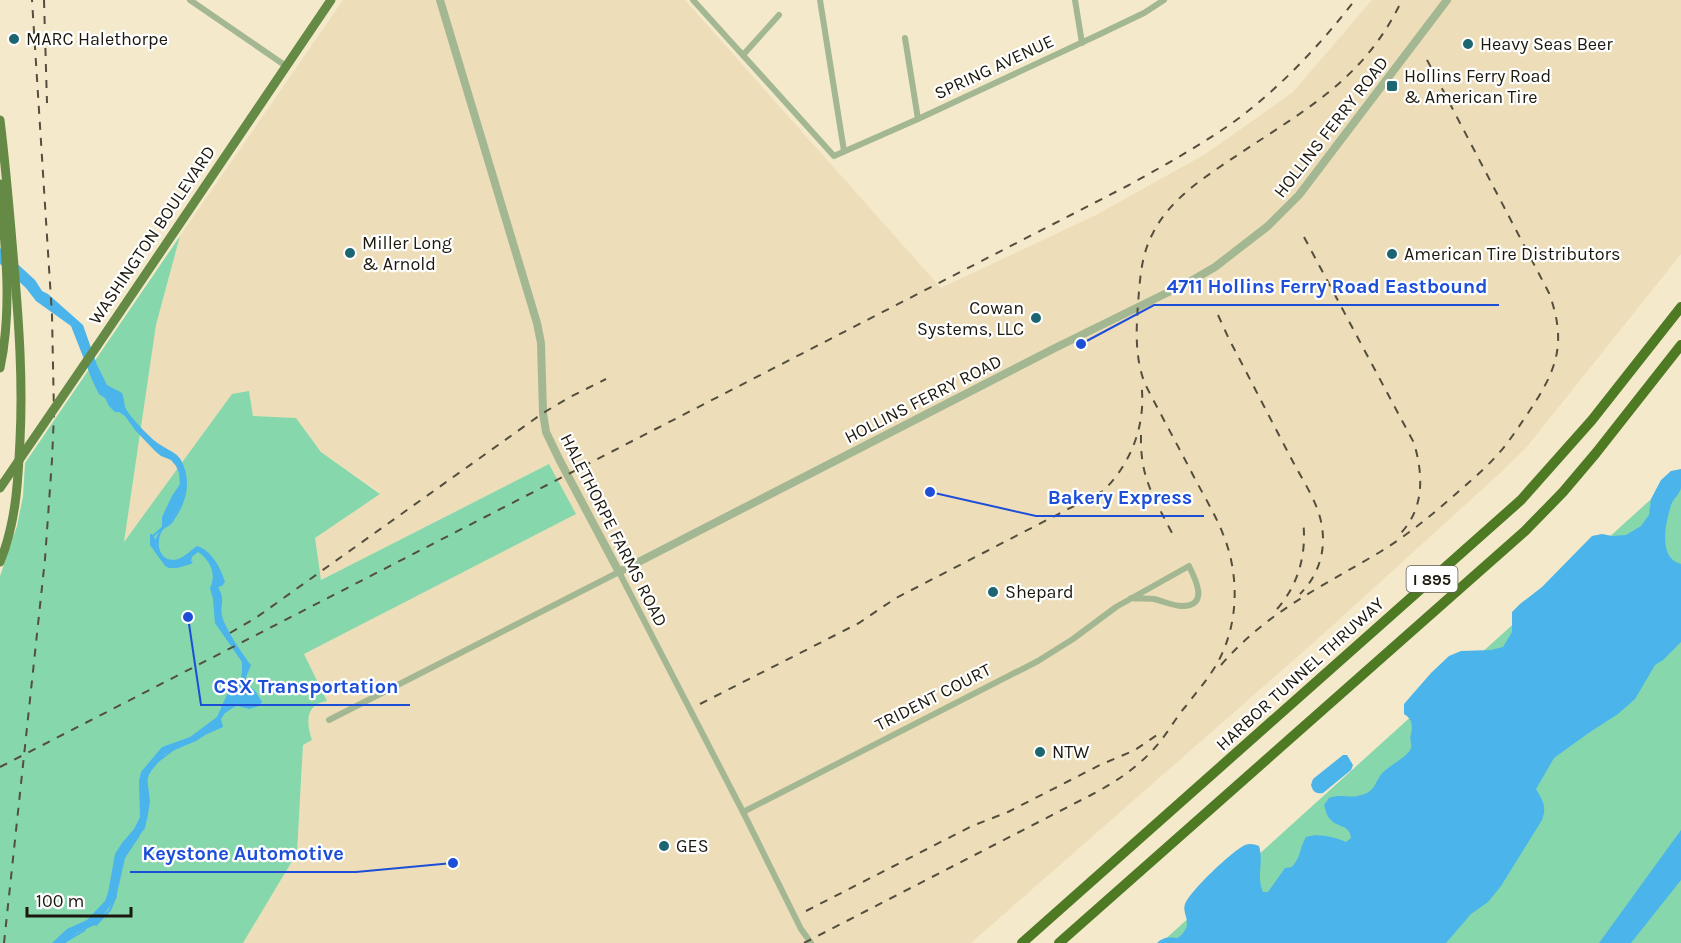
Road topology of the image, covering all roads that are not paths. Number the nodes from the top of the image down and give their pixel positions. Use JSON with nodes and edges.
{"nodes":[{"id":1,"x":190,"y":0,"type":"edge"},
{"id":2,"x":331,"y":0,"type":"edge"},
{"id":3,"x":440,"y":0,"type":"edge"},
{"id":4,"x":693,"y":0,"type":"edge"},
{"id":5,"x":820,"y":0,"type":"edge"},
{"id":6,"x":1075,"y":0,"type":"edge"},
{"id":7,"x":1164,"y":0,"type":"edge"},
{"id":8,"x":1447,"y":0,"type":"edge"},
{"id":9,"x":779,"y":15,"type":"dead end"},
{"id":10,"x":905,"y":38,"type":"dead end"},
{"id":11,"x":1082,"y":43,"type":"junction"},
{"id":12,"x":743,"y":55,"type":"junction"},
{"id":13,"x":286,"y":66,"type":"junction"},
{"id":14,"x":918,"y":119,"type":"junction"},
{"id":15,"x":0,"y":120,"type":"edge"},
{"id":16,"x":844,"y":151,"type":"junction"},
{"id":17,"x":0,"y":184,"type":"edge"},
{"id":18,"x":11,"y":278,"type":"junction"},
{"id":19,"x":1681,"y":307,"type":"edge"},
{"id":20,"x":1681,"y":345,"type":"edge"},
{"id":21,"x":0,"y":368,"type":"edge"},
{"id":22,"x":0,"y":488,"type":"edge"},
{"id":23,"x":0,"y":562,"type":"edge"},
{"id":24,"x":620,"y":572,"type":"junction"},
{"id":25,"x":1131,"y":598,"type":"junction"},
{"id":26,"x":329,"y":720,"type":"dead end"},
{"id":27,"x":743,"y":812,"type":"junction"},
{"id":28,"x":811,"y":943,"type":"edge"},
{"id":29,"x":1022,"y":943,"type":"edge"},
{"id":30,"x":1059,"y":943,"type":"edge"}],
"edges":[{"from":1,"to":13,"type":"street"},
{"from":2,"to":13,"type":"main road","name":"WASHINGTON BOULEVARD"},
{"from":3,"to":24,"type":"street","name":"HALETHORPE FARMS ROAD"},
{"from":4,"to":12,"type":"street"},
{"from":5,"to":16,"type":"street"},
{"from":6,"to":11,"type":"street"},
{"from":7,"to":11,"type":"street","name":"SPRING AVENUE"},
{"from":8,"to":24,"type":"street","name":"HOLLINS FERRY ROAD"},
{"from":9,"to":12,"type":"street"},
{"from":10,"to":14,"type":"street"},
{"from":11,"to":14,"type":"street","name":"SPRING AVENUE"},
{"from":12,"to":16,"type":"street","name":"SPRING AVENUE"},
{"from":13,"to":22,"type":"main road","name":"WASHINGTON BOULEVARD","bridge":true},
{"from":14,"to":16,"type":"street","name":"SPRING AVENUE"},
{"from":15,"to":18,"type":"main road"},
{"from":17,"to":18,"type":"main road"},
{"from":18,"to":21,"type":"main road"},
{"from":18,"to":23,"type":"main road"},
{"from":19,"to":29,"type":"highway","name":"HARBOR TUNNEL THRUWAY","number":"I 895"},
{"from":20,"to":30,"type":"highway","number":"I 895"},
{"from":24,"to":26,"type":"street","name":"HOLLINS FERRY ROAD"},
{"from":24,"to":27,"type":"street","name":"HALETHORPE FARMS ROAD"},
{"from":25,"to":25,"type":"street","name":"TRIDENT COURT"},
{"from":25,"to":27,"type":"street","name":"TRIDENT COURT"},
{"from":27,"to":28,"type":"street","name":"HALETHORPE FARMS ROAD"}]}
